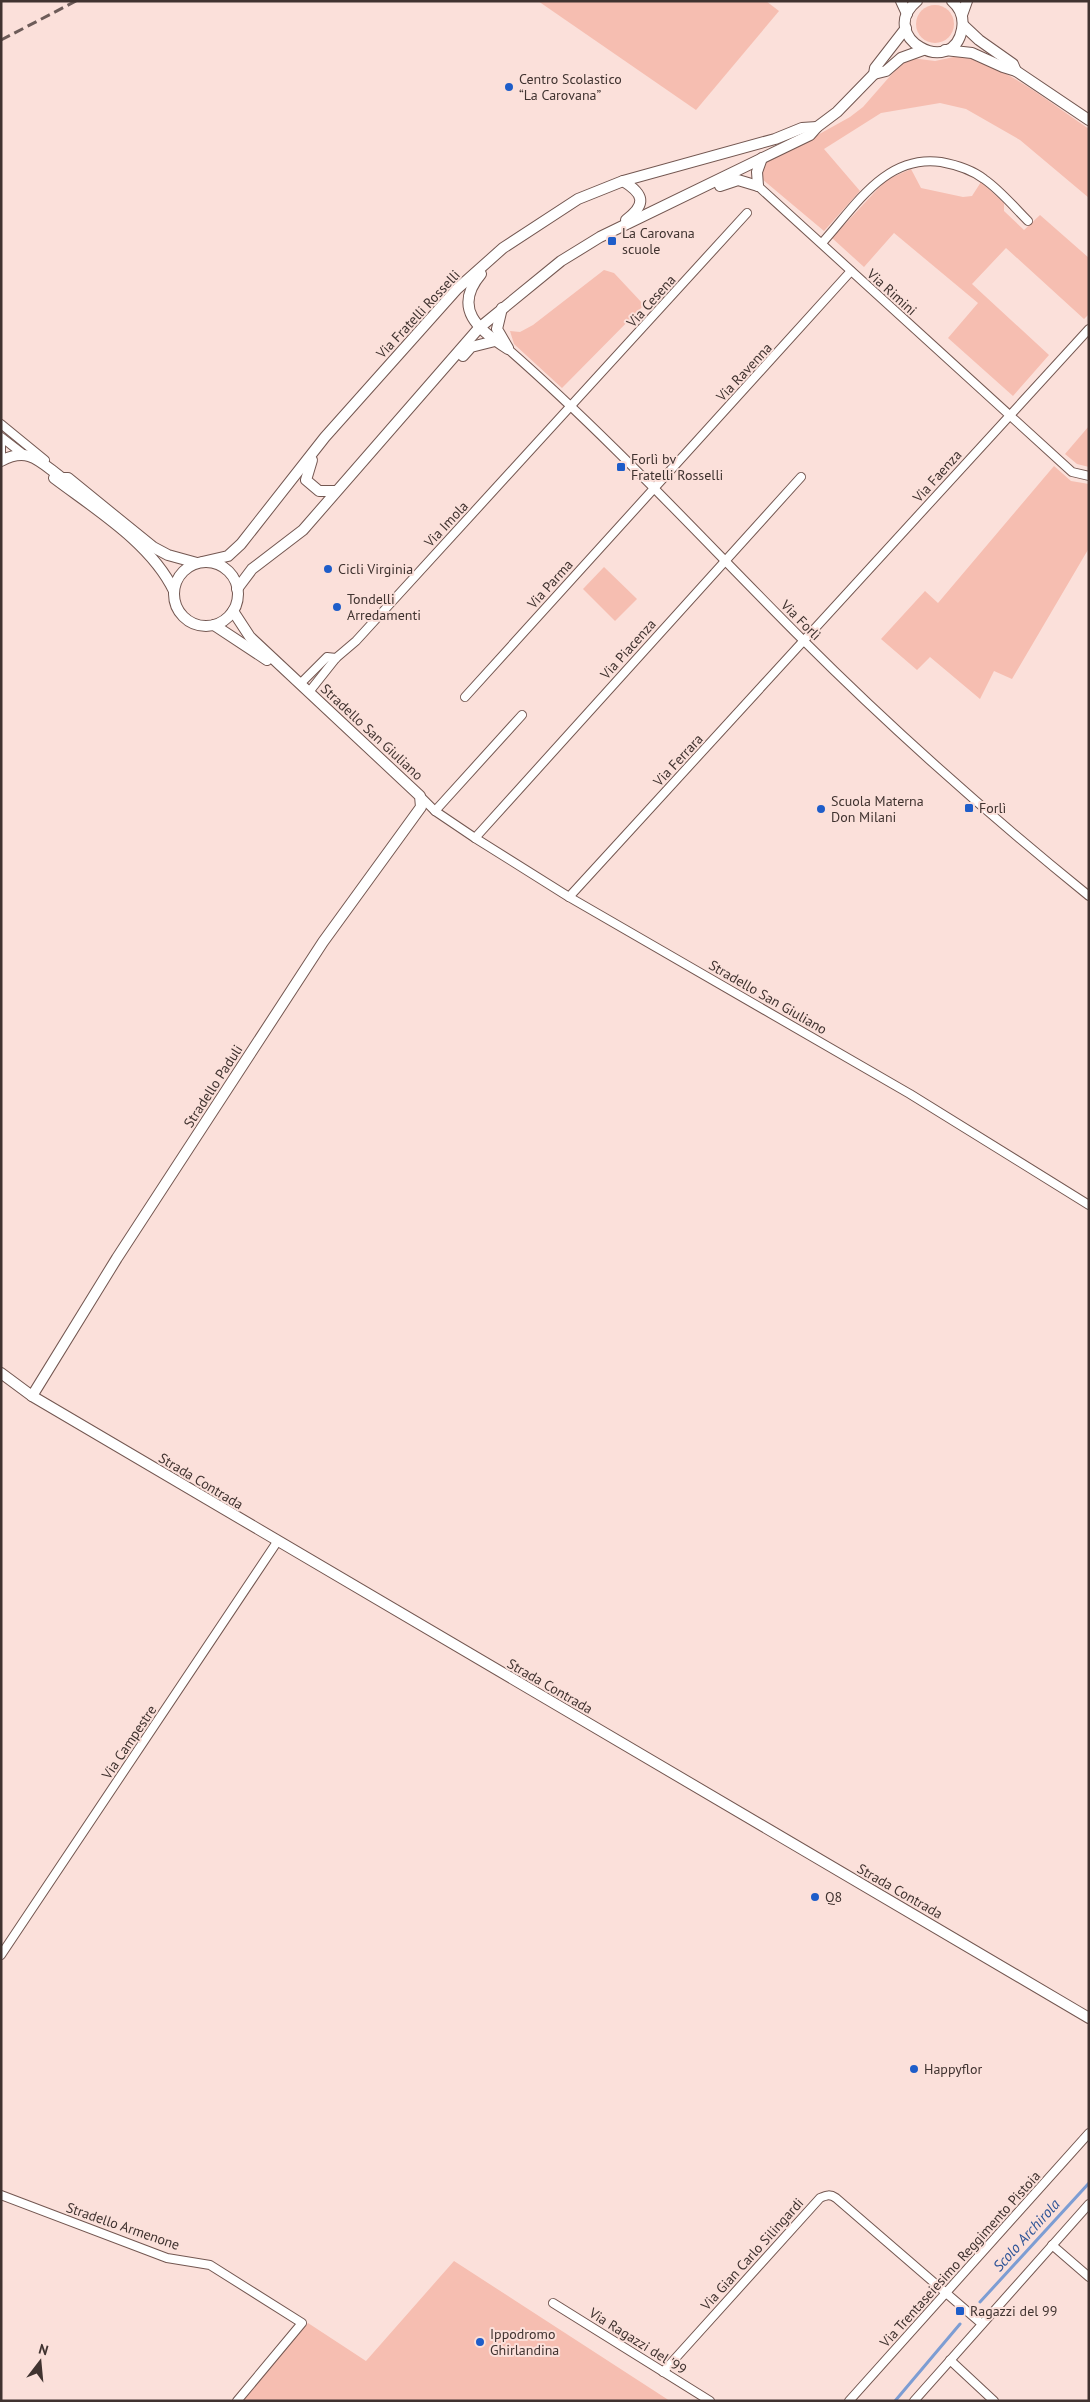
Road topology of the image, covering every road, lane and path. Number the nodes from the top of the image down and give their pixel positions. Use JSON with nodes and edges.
{"nodes":[{"id":1,"x":901,"y":1,"type":"edge"},
{"id":2,"x":917,"y":1,"type":"edge"},
{"id":3,"x":952,"y":1,"type":"edge"},
{"id":4,"x":967,"y":1,"type":"edge"},
{"id":5,"x":907,"y":14,"type":"junction"},
{"id":6,"x":962,"y":20,"type":"junction"},
{"id":7,"x":906,"y":28,"type":"junction"},
{"id":8,"x":923,"y":50,"type":"junction"},
{"id":9,"x":946,"y":50,"type":"junction"},
{"id":10,"x":1016,"y":71,"type":"junction"},
{"id":11,"x":874,"y":74,"type":"junction"},
{"id":12,"x":1089,"y":120,"type":"edge"},
{"id":13,"x":817,"y":127,"type":"junction"},
{"id":14,"x":762,"y":158,"type":"junction"},
{"id":15,"x":623,"y":181,"type":"junction"},
{"id":16,"x":758,"y":186,"type":"junction"},
{"id":17,"x":675,"y":202,"type":"junction"},
{"id":18,"x":747,"y":213,"type":"dead end"},
{"id":19,"x":1028,"y":221,"type":"dead end"},
{"id":20,"x":611,"y":232,"type":"junction"},
{"id":21,"x":822,"y":243,"type":"junction"},
{"id":22,"x":503,"y":248,"type":"junction"},
{"id":23,"x":851,"y":271,"type":"junction"},
{"id":24,"x":502,"y":307,"type":"junction"},
{"id":25,"x":479,"y":328,"type":"junction"},
{"id":26,"x":1089,"y":329,"type":"edge"},
{"id":27,"x":495,"y":341,"type":"junction"},
{"id":28,"x":508,"y":349,"type":"junction"},
{"id":29,"x":423,"y":392,"type":"junction"},
{"id":30,"x":572,"y":405,"type":"junction"},
{"id":31,"x":1010,"y":415,"type":"junction"},
{"id":32,"x":1,"y":424,"type":"edge"},
{"id":33,"x":1,"y":438,"type":"edge"},
{"id":34,"x":325,"y":438,"type":"junction"},
{"id":35,"x":23,"y":454,"type":"junction"},
{"id":36,"x":1,"y":460,"type":"edge"},
{"id":37,"x":1089,"y":476,"type":"edge"},
{"id":38,"x":801,"y":477,"type":"dead end"},
{"id":39,"x":68,"y":478,"type":"junction"},
{"id":40,"x":654,"y":488,"type":"junction"},
{"id":41,"x":335,"y":491,"type":"junction"},
{"id":42,"x":725,"y":561,"type":"junction"},
{"id":43,"x":200,"y":563,"type":"junction"},
{"id":44,"x":237,"y":589,"type":"junction"},
{"id":45,"x":174,"y":591,"type":"junction"},
{"id":46,"x":233,"y":611,"type":"junction"},
{"id":47,"x":214,"y":625,"type":"junction"},
{"id":48,"x":804,"y":641,"type":"junction"},
{"id":49,"x":336,"y":658,"type":"junction"},
{"id":50,"x":288,"y":674,"type":"junction"},
{"id":51,"x":300,"y":684,"type":"junction"},
{"id":52,"x":308,"y":692,"type":"junction"},
{"id":53,"x":465,"y":697,"type":"dead end"},
{"id":54,"x":522,"y":716,"type":"dead end"},
{"id":55,"x":420,"y":796,"type":"junction"},
{"id":56,"x":435,"y":811,"type":"junction"},
{"id":57,"x":475,"y":838,"type":"junction"},
{"id":58,"x":1089,"y":896,"type":"edge"},
{"id":59,"x":569,"y":897,"type":"junction"},
{"id":60,"x":1089,"y":1205,"type":"edge"},
{"id":61,"x":1,"y":1373,"type":"edge"},
{"id":62,"x":32,"y":1396,"type":"junction"},
{"id":63,"x":277,"y":1542,"type":"junction"},
{"id":64,"x":1,"y":1955,"type":"edge"},
{"id":65,"x":1089,"y":2018,"type":"edge"},
{"id":66,"x":1089,"y":2133,"type":"edge"},
{"id":67,"x":1,"y":2195,"type":"edge"},
{"id":68,"x":1089,"y":2204,"type":"edge"},
{"id":69,"x":1052,"y":2245,"type":"junction"},
{"id":70,"x":1089,"y":2277,"type":"edge"},
{"id":71,"x":946,"y":2292,"type":"junction"},
{"id":72,"x":553,"y":2303,"type":"dead end"},
{"id":73,"x":982,"y":2324,"type":"junction"},
{"id":74,"x":950,"y":2360,"type":"junction"},
{"id":75,"x":663,"y":2372,"type":"junction"},
{"id":76,"x":237,"y":2401,"type":"edge"},
{"id":77,"x":710,"y":2401,"type":"edge"},
{"id":78,"x":849,"y":2401,"type":"edge"},
{"id":79,"x":914,"y":2401,"type":"edge"},
{"id":80,"x":994,"y":2401,"type":"edge"}],
"edges":[{"from":1,"to":5,"type":"street"},
{"from":2,"to":5,"type":"street"},
{"from":3,"to":6,"type":"street"},
{"from":4,"to":6,"type":"street"},
{"from":5,"to":7,"type":"street"},
{"from":6,"to":9,"type":"street"},
{"from":6,"to":10,"type":"street"},
{"from":7,"to":8,"type":"street"},
{"from":7,"to":11,"type":"street","name":"Via Fratelli Rosselli"},
{"from":8,"to":9,"type":"street"},
{"from":8,"to":11,"type":"street","name":"Via Fratelli Rosselli"},
{"from":9,"to":10,"type":"street"},
{"from":10,"to":12,"type":"street"},
{"from":11,"to":13,"type":"street","name":"Via Fratelli Rosselli"},
{"from":13,"to":14,"type":"street","name":"Via Fratelli Rosselli"},
{"from":13,"to":15,"type":"street","name":"Via Fratelli Rosselli"},
{"from":14,"to":16,"type":"street"},
{"from":14,"to":17,"type":"street","name":"Via Fratelli Rosselli"},
{"from":15,"to":20,"type":"street","name":"Via Fratelli Rosselli"},
{"from":15,"to":22,"type":"street","name":"Via Fratelli Rosselli"},
{"from":16,"to":17,"type":"street"},
{"from":16,"to":21,"type":"street","name":"Via Rimini"},
{"from":17,"to":20,"type":"street","name":"Via Fratelli Rosselli"},
{"from":18,"to":30,"type":"street","name":"Via Cesena"},
{"from":19,"to":21,"type":"street"},
{"from":20,"to":24,"type":"street","name":"Via Fratelli Rosselli"},
{"from":21,"to":23,"type":"street","name":"Via Rimini"},
{"from":22,"to":25,"type":"street"},
{"from":22,"to":34,"type":"street","name":"Via Fratelli Rosselli"},
{"from":23,"to":31,"type":"street","name":"Via Rimini"},
{"from":23,"to":40,"type":"street","name":"Via Ravenna"},
{"from":24,"to":25,"type":"street","name":"Via Fratelli Rosselli"},
{"from":24,"to":28,"type":"street"},
{"from":25,"to":27,"type":"street"},
{"from":25,"to":29,"type":"street","name":"Via Fratelli Rosselli"},
{"from":26,"to":31,"type":"street","name":"Via Faenza"},
{"from":27,"to":28,"type":"street"},
{"from":27,"to":29,"type":"street"},
{"from":28,"to":30,"type":"street","name":"Via Forlì"},
{"from":29,"to":41,"type":"street","name":"Via Fratelli Rosselli"},
{"from":30,"to":40,"type":"street","name":"Via Forlì"},
{"from":30,"to":49,"type":"street","name":"Via Imola"},
{"from":31,"to":37,"type":"street","name":"Via Rimini"},
{"from":31,"to":48,"type":"street","name":"Via Faenza"},
{"from":32,"to":39,"type":"street"},
{"from":33,"to":35,"type":"street"},
{"from":33,"to":36,"type":"street"},
{"from":34,"to":41,"type":"street","name":"Via Fratelli Rosselli"},
{"from":34,"to":43,"type":"street","name":"Via Fratelli Rosselli"},
{"from":35,"to":36,"type":"street"},
{"from":35,"to":39,"type":"street"},
{"from":35,"to":45,"type":"street"},
{"from":38,"to":42,"type":"street","name":"Via Piacenza"},
{"from":39,"to":43,"type":"street"},
{"from":40,"to":42,"type":"street","name":"Via Forlì"},
{"from":40,"to":53,"type":"street","name":"Via Parma"},
{"from":41,"to":44,"type":"street","name":"Via Fratelli Rosselli"},
{"from":42,"to":48,"type":"street","name":"Via Forlì"},
{"from":42,"to":57,"type":"street","name":"Via Piacenza"},
{"from":43,"to":44,"type":"street"},
{"from":43,"to":45,"type":"street"},
{"from":44,"to":46,"type":"street"},
{"from":45,"to":47,"type":"street"},
{"from":46,"to":47,"type":"street"},
{"from":46,"to":50,"type":"street","name":"Stradello San Giuliano"},
{"from":47,"to":50,"type":"street","name":"Stradello San Giuliano"},
{"from":48,"to":58,"type":"street","name":"Via Forlì"},
{"from":48,"to":59,"type":"street","name":"Via Ferrara"},
{"from":49,"to":51,"type":"street","name":"Via Imola"},
{"from":49,"to":52,"type":"street","name":"Via Imola"},
{"from":50,"to":51,"type":"street","name":"Stradello San Giuliano"},
{"from":51,"to":52,"type":"street","name":"Stradello San Giuliano"},
{"from":52,"to":55,"type":"street","name":"Stradello San Giuliano"},
{"from":54,"to":56,"type":"street"},
{"from":55,"to":56,"type":"street","name":"Stradello San Giuliano"},
{"from":55,"to":62,"type":"street","name":"Stradello Paduli"},
{"from":56,"to":57,"type":"street","name":"Stradello San Giuliano"},
{"from":57,"to":59,"type":"street","name":"Stradello San Giuliano"},
{"from":59,"to":60,"type":"street","name":"Stradello San Giuliano"},
{"from":61,"to":62,"type":"street","name":"Strada Contrada"},
{"from":62,"to":63,"type":"street","name":"Strada Contrada"},
{"from":63,"to":64,"type":"street","name":"Via Campestre"},
{"from":63,"to":65,"type":"street","name":"Strada Contrada"},
{"from":66,"to":71,"type":"street","name":"Via Trentaseiesimo Reggimento Pistoia"},
{"from":67,"to":76,"type":"street","name":"Stradello Armenone"},
{"from":68,"to":69,"type":"street"},
{"from":69,"to":70,"type":"street"},
{"from":69,"to":73,"type":"street"},
{"from":71,"to":73,"type":"street","name":"Via Gian Carlo Silingardi"},
{"from":71,"to":75,"type":"street","name":"Via Gian Carlo Silingardi"},
{"from":71,"to":78,"type":"street","name":"Via Trentaseiesimo Reggimento Pistoia"},
{"from":72,"to":75,"type":"street","name":"Via Ragazzi del '99"},
{"from":73,"to":74,"type":"street"},
{"from":74,"to":79,"type":"street"},
{"from":74,"to":80,"type":"street"},
{"from":75,"to":77,"type":"street","name":"Via Ragazzi del '99"}]}
